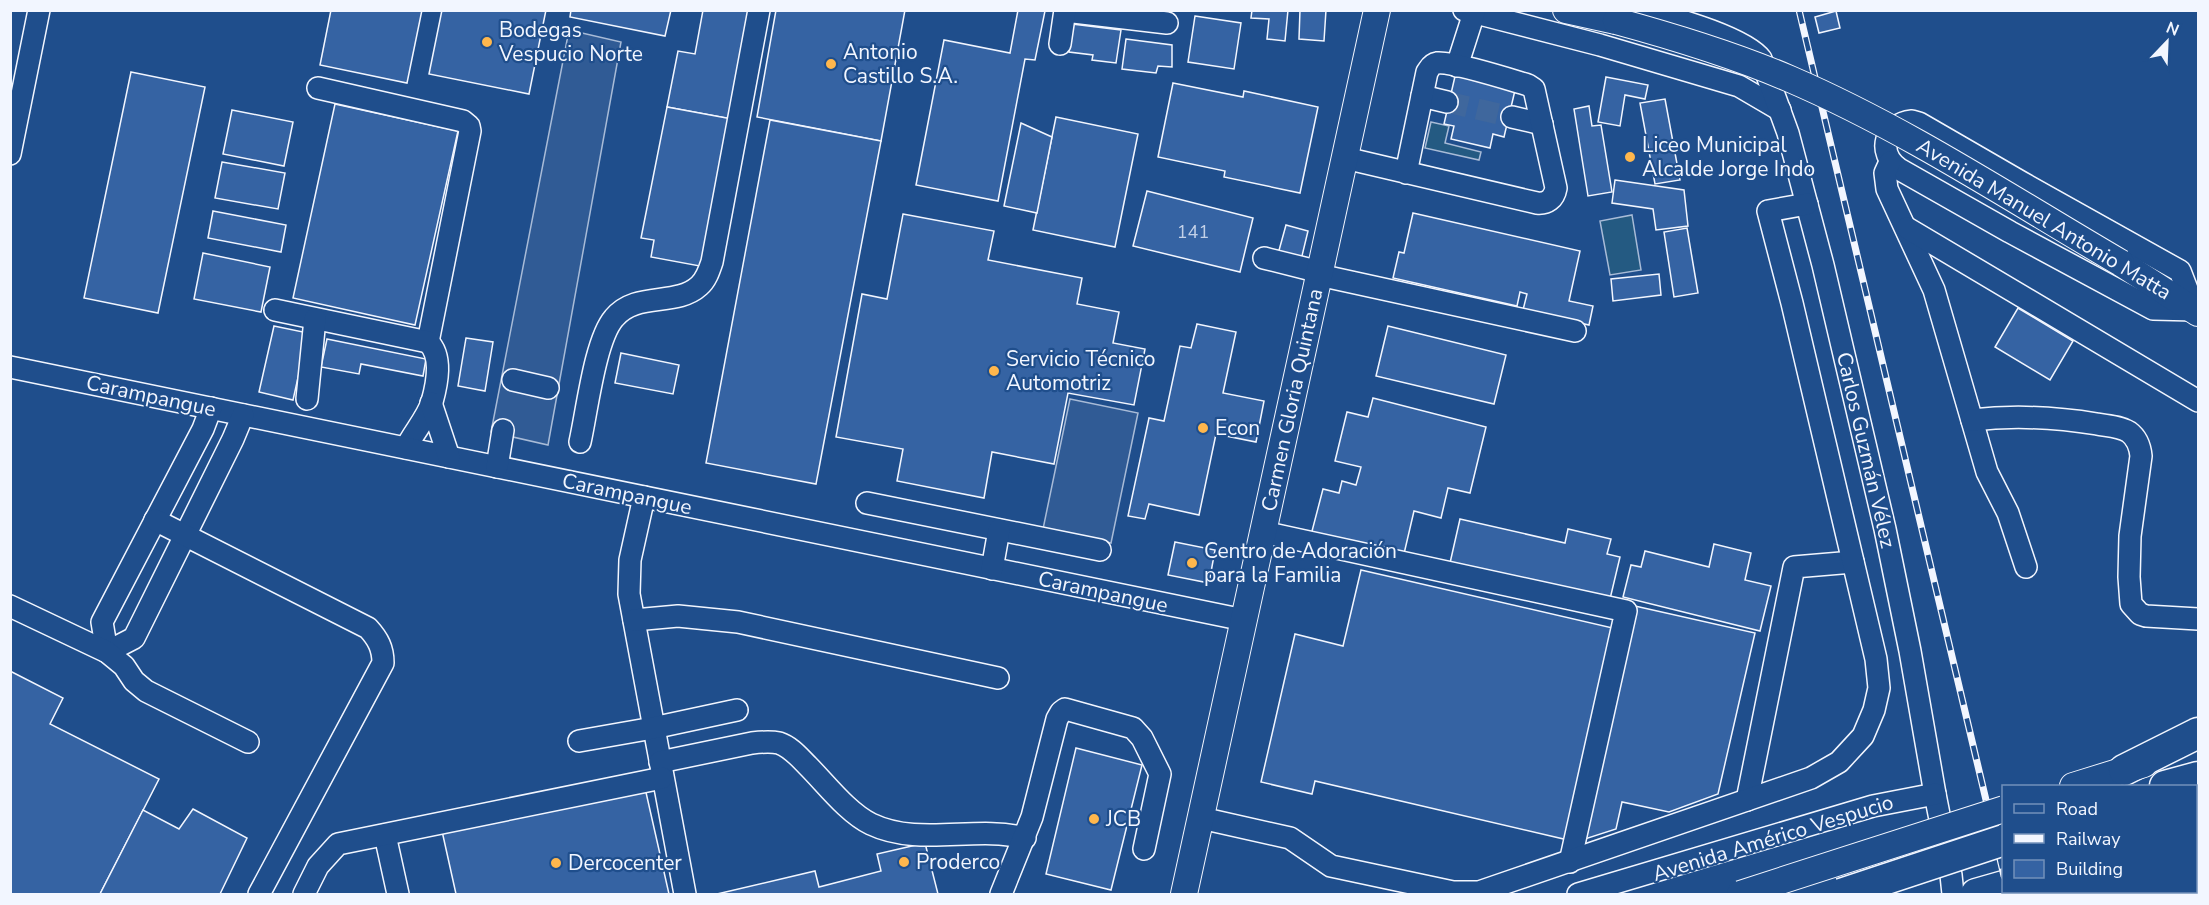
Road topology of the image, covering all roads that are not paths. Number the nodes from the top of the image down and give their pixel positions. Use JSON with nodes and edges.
{"nodes":[{"id":1,"x":39,"y":10,"type":"edge"},
{"id":2,"x":759,"y":10,"type":"edge"},
{"id":3,"x":1377,"y":10,"type":"edge"},
{"id":4,"x":1566,"y":10,"type":"edge"},
{"id":5,"x":1645,"y":10,"type":"edge"},
{"id":6,"x":1065,"y":11,"type":"edge"},
{"id":7,"x":1469,"y":12,"type":"edge"},
{"id":8,"x":1167,"y":23,"type":"dead end"},
{"id":9,"x":1060,"y":44,"type":"dead end"},
{"id":10,"x":1457,"y":66,"type":"junction"},
{"id":11,"x":17,"y":87,"type":"edge"},
{"id":12,"x":318,"y":88,"type":"dead end"},
{"id":13,"x":1422,"y":96,"type":"junction"},
{"id":14,"x":1447,"y":102,"type":"tunnel mouth"},
{"id":15,"x":1780,"y":110,"type":"junction"},
{"id":16,"x":1512,"y":117,"type":"tunnel mouth"},
{"id":17,"x":1542,"y":124,"type":"junction"},
{"id":18,"x":10,"y":154,"type":"edge"},
{"id":19,"x":1345,"y":158,"type":"junction"},
{"id":20,"x":1890,"y":162,"type":"junction"},
{"id":21,"x":1406,"y":173,"type":"junction"},
{"id":22,"x":1807,"y":204,"type":"junction"},
{"id":23,"x":1907,"y":228,"type":"junction"},
{"id":24,"x":1264,"y":258,"type":"dead end"},
{"id":25,"x":1319,"y":273,"type":"junction"},
{"id":26,"x":275,"y":310,"type":"dead end"},
{"id":27,"x":2197,"y":311,"type":"edge"},
{"id":28,"x":315,"y":319,"type":"junction"},
{"id":29,"x":1575,"y":332,"type":"dead end"},
{"id":30,"x":428,"y":342,"type":"junction"},
{"id":31,"x":10,"y":367,"type":"edge"},
{"id":32,"x":513,"y":380,"type":"dead end"},
{"id":33,"x":548,"y":387,"type":"dead end"},
{"id":34,"x":307,"y":399,"type":"dead end"},
{"id":35,"x":2199,"y":400,"type":"edge"},
{"id":36,"x":432,"y":403,"type":"junction"},
{"id":37,"x":211,"y":408,"type":"junction"},
{"id":38,"x":243,"y":415,"type":"junction"},
{"id":39,"x":1972,"y":420,"type":"junction"},
{"id":40,"x":503,"y":430,"type":"dead end"},
{"id":41,"x":580,"y":442,"type":"dead end"},
{"id":42,"x":406,"y":448,"type":"junction"},
{"id":43,"x":449,"y":457,"type":"junction"},
{"id":44,"x":497,"y":467,"type":"junction"},
{"id":45,"x":644,"y":497,"type":"junction"},
{"id":46,"x":867,"y":503,"type":"dead end"},
{"id":47,"x":155,"y":520,"type":"junction"},
{"id":48,"x":999,"y":530,"type":"junction"},
{"id":49,"x":1263,"y":532,"type":"junction"},
{"id":50,"x":185,"y":536,"type":"junction"},
{"id":51,"x":1100,"y":550,"type":"dead end"},
{"id":52,"x":1853,"y":562,"type":"junction"},
{"id":53,"x":2026,"y":567,"type":"dead end"},
{"id":54,"x":992,"y":569,"type":"junction"},
{"id":55,"x":10,"y":606,"type":"edge"},
{"id":56,"x":1244,"y":620,"type":"junction"},
{"id":57,"x":2199,"y":620,"type":"edge"},
{"id":58,"x":633,"y":621,"type":"junction"},
{"id":59,"x":107,"y":652,"type":"junction"},
{"id":60,"x":998,"y":678,"type":"dead end"},
{"id":61,"x":737,"y":710,"type":"dead end"},
{"id":62,"x":653,"y":729,"type":"junction"},
{"id":63,"x":2199,"y":733,"type":"edge"},
{"id":64,"x":579,"y":741,"type":"dead end"},
{"id":65,"x":248,"y":742,"type":"dead end"},
{"id":66,"x":2199,"y":748,"type":"edge"},
{"id":67,"x":661,"y":770,"type":"junction"},
{"id":68,"x":2124,"y":770,"type":"junction"},
{"id":69,"x":2199,"y":777,"type":"edge"},
{"id":70,"x":2076,"y":785,"type":"edge"},
{"id":71,"x":2169,"y":785,"type":"edge"},
{"id":72,"x":1935,"y":794,"type":"junction"},
{"id":73,"x":1747,"y":800,"type":"junction"},
{"id":74,"x":2002,"y":810,"type":"edge"},
{"id":75,"x":1201,"y":818,"type":"junction"},
{"id":76,"x":386,"y":835,"type":"junction"},
{"id":77,"x":1025,"y":838,"type":"junction"},
{"id":78,"x":2002,"y":841,"type":"edge"},
{"id":79,"x":1144,"y":849,"type":"dead end"},
{"id":80,"x":1570,"y":862,"type":"junction"},
{"id":81,"x":2002,"y":887,"type":"edge"},
{"id":82,"x":260,"y":894,"type":"edge"},
{"id":83,"x":304,"y":894,"type":"edge"},
{"id":84,"x":398,"y":894,"type":"edge"},
{"id":85,"x":686,"y":894,"type":"edge"},
{"id":86,"x":1001,"y":894,"type":"edge"},
{"id":87,"x":1184,"y":894,"type":"edge"},
{"id":88,"x":1578,"y":894,"type":"edge"},
{"id":89,"x":1740,"y":894,"type":"edge"},
{"id":90,"x":1841,"y":894,"type":"edge"},
{"id":91,"x":1953,"y":894,"type":"edge"},
{"id":92,"x":1976,"y":894,"type":"edge"}],
"edges":[{"from":1,"to":11,"type":"street"},
{"from":2,"to":41,"type":"street"},
{"from":3,"to":19,"type":"main road","name":"Carmen Gloria Quintana"},
{"from":4,"to":27,"type":"main road","name":"Avenida Manuel Antonio Matta","bridge":true},
{"from":5,"to":15,"type":"street"},
{"from":6,"to":8,"type":"street"},
{"from":6,"to":9,"type":"street"},
{"from":7,"to":10,"type":"street"},
{"from":7,"to":15,"type":"street"},
{"from":10,"to":13,"type":"street"},
{"from":10,"to":17,"type":"street"},
{"from":11,"to":18,"type":"street"},
{"from":12,"to":30,"type":"street"},
{"from":13,"to":14,"type":"street"},
{"from":13,"to":21,"type":"street"},
{"from":15,"to":22,"type":"street","name":"Carlos Guzmán Vélez"},
{"from":16,"to":17,"type":"street"},
{"from":17,"to":21,"type":"street"},
{"from":19,"to":21,"type":"street"},
{"from":19,"to":25,"type":"main road","name":"Carmen Gloria Quintana"},
{"from":20,"to":23,"type":"street"},
{"from":20,"to":27,"type":"street","name":"Avenida Manuel Antonio Matta"},
{"from":20,"to":27,"type":"street","name":"Avenida Manuel Antonio Matta"},
{"from":22,"to":52,"type":"street"},
{"from":22,"to":72,"type":"street","name":"Carlos Guzmán Vélez"},
{"from":23,"to":35,"type":"street"},
{"from":23,"to":39,"type":"street"},
{"from":24,"to":25,"type":"street"},
{"from":25,"to":29,"type":"street"},
{"from":25,"to":49,"type":"main road","name":"Carmen Gloria Quintana"},
{"from":26,"to":28,"type":"street"},
{"from":28,"to":30,"type":"street"},
{"from":28,"to":34,"type":"street"},
{"from":30,"to":36,"type":"street"},
{"from":31,"to":37,"type":"street","name":"Carampangue"},
{"from":32,"to":33,"type":"street"},
{"from":36,"to":42,"type":"street"},
{"from":36,"to":43,"type":"street"},
{"from":37,"to":38,"type":"street","name":"Carampangue"},
{"from":37,"to":47,"type":"street"},
{"from":38,"to":42,"type":"street","name":"Carampangue"},
{"from":38,"to":50,"type":"street"},
{"from":39,"to":53,"type":"street"},
{"from":39,"to":57,"type":"street"},
{"from":40,"to":44,"type":"street"},
{"from":42,"to":43,"type":"street","name":"Carampangue"},
{"from":43,"to":44,"type":"street","name":"Carampangue"},
{"from":44,"to":45,"type":"street","name":"Carampangue"},
{"from":45,"to":54,"type":"street","name":"Carampangue"},
{"from":45,"to":58,"type":"street"},
{"from":46,"to":48,"type":"street"},
{"from":47,"to":50,"type":"street"},
{"from":47,"to":59,"type":"street"},
{"from":48,"to":51,"type":"street"},
{"from":48,"to":54,"type":"street"},
{"from":49,"to":56,"type":"main road","name":"Carmen Gloria Quintana"},
{"from":49,"to":80,"type":"street"},
{"from":50,"to":59,"type":"street"},
{"from":50,"to":82,"type":"street"},
{"from":52,"to":73,"type":"street"},
{"from":52,"to":73,"type":"street"},
{"from":54,"to":56,"type":"street","name":"Carampangue"},
{"from":55,"to":59,"type":"street"},
{"from":56,"to":75,"type":"main road","name":"Carmen Gloria Quintana"},
{"from":58,"to":60,"type":"street"},
{"from":58,"to":62,"type":"street"},
{"from":59,"to":65,"type":"street"},
{"from":61,"to":62,"type":"street"},
{"from":62,"to":64,"type":"street"},
{"from":62,"to":67,"type":"street"},
{"from":63,"to":68,"type":"highway"},
{"from":66,"to":68,"type":"main road"},
{"from":67,"to":76,"type":"street"},
{"from":67,"to":77,"type":"street"},
{"from":67,"to":85,"type":"street"},
{"from":68,"to":70,"type":"main road"},
{"from":69,"to":71,"type":"highway"},
{"from":72,"to":88,"type":"street","name":"Avenida Américo Vespucio"},
{"from":72,"to":91,"type":"street"},
{"from":73,"to":80,"type":"street"},
{"from":74,"to":89,"type":"main road","name":"Avenida Américo Vespucio","bridge":true},
{"from":75,"to":80,"type":"street"},
{"from":75,"to":87,"type":"main road","name":"Carmen Gloria Quintana"},
{"from":76,"to":83,"type":"street"},
{"from":76,"to":84,"type":"street"},
{"from":77,"to":79,"type":"street"},
{"from":77,"to":86,"type":"street"},
{"from":78,"to":90,"type":"highway","bridge":true},
{"from":81,"to":92,"type":"highway"}]}
